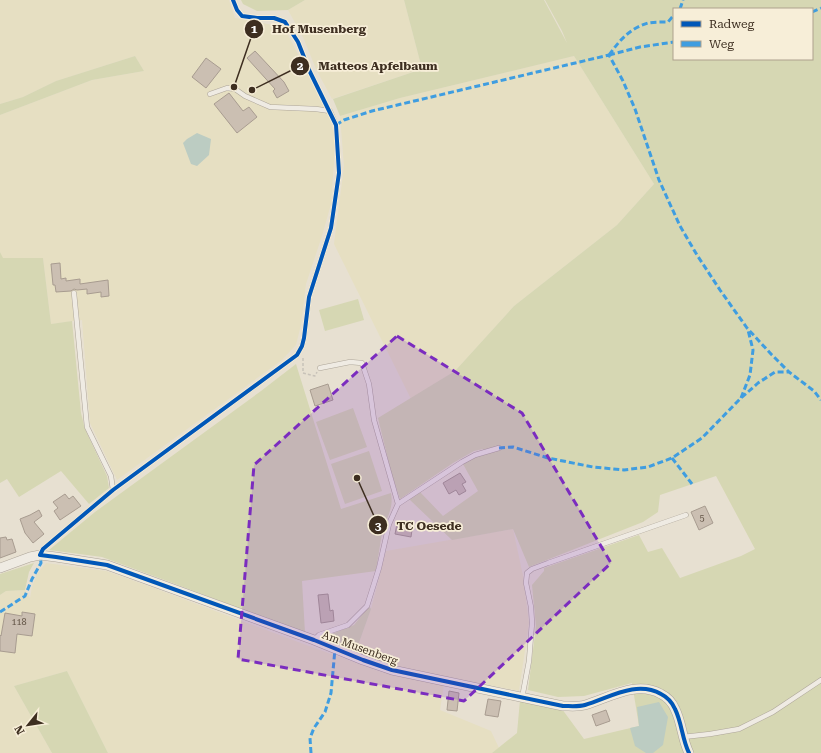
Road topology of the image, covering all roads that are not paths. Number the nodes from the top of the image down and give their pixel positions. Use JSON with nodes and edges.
{"nodes":[{"id":1,"x":210,"y":94,"type":"dead end"},
{"id":2,"x":74,"y":293,"type":"dead end"},
{"id":3,"x":320,"y":368,"type":"road end"},
{"id":4,"x":499,"y":448,"type":"dead end"},
{"id":5,"x":113,"y":490,"type":"junction"},
{"id":6,"x":398,"y":504,"type":"junction"},
{"id":7,"x":686,"y":515,"type":"dead end"},
{"id":8,"x":40,"y":555,"type":"junction"},
{"id":9,"x":0,"y":568,"type":"edge"},
{"id":10,"x":314,"y":640,"type":"junction"},
{"id":11,"x":821,"y":680,"type":"edge"},
{"id":12,"x":522,"y":698,"type":"junction"},
{"id":13,"x":683,"y":737,"type":"junction"},
{"id":14,"x":689,"y":753,"type":"edge"}],
"edges":[{"from":1,"to":5,"type":"lane"},
{"from":2,"to":5,"type":"lane"},
{"from":3,"to":6,"type":"lane"},
{"from":4,"to":6,"type":"lane"},
{"from":5,"to":8,"type":"lane"},
{"from":6,"to":10,"type":"lane"},
{"from":7,"to":12,"type":"lane"},
{"from":8,"to":9,"type":"street"},
{"from":8,"to":10,"type":"street","name":"Am Musenberg"},
{"from":10,"to":12,"type":"street","name":"Am Musenberg"},
{"from":11,"to":13,"type":"lane"},
{"from":12,"to":13,"type":"street","name":"Am Musenberg"},
{"from":13,"to":14,"type":"street","name":"Am Musenberg"}]}
